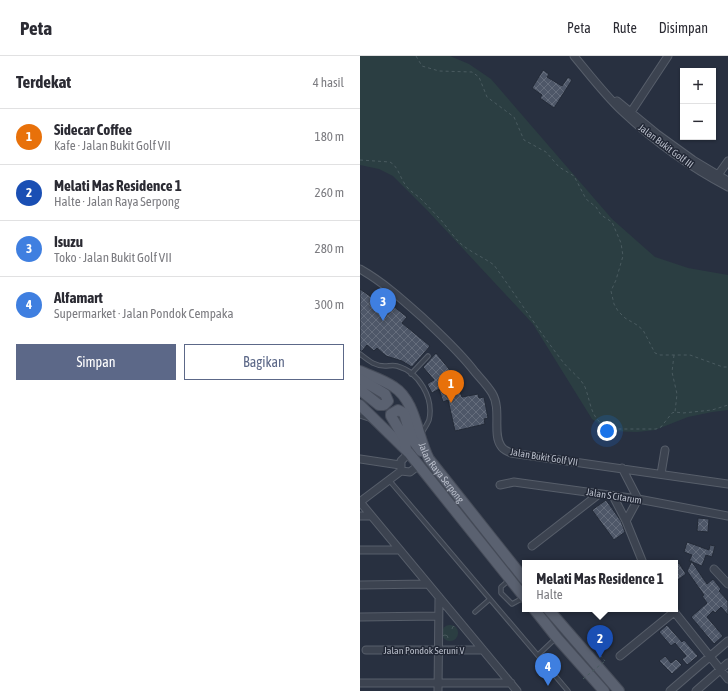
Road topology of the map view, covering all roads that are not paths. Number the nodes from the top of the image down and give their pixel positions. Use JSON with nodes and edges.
{"nodes":[{"id":1,"x":574,"y":56,"type":"edge"},
{"id":2,"x":668,"y":56,"type":"edge"},
{"id":3,"x":610,"y":97,"type":"junction"},
{"id":4,"x":631,"y":112,"type":"junction"},
{"id":5,"x":728,"y":161,"type":"edge"},
{"id":6,"x":718,"y":175,"type":"junction"},
{"id":7,"x":728,"y":181,"type":"edge"},
{"id":8,"x":728,"y":187,"type":"edge"},
{"id":9,"x":360,"y":269,"type":"edge"},
{"id":10,"x":360,"y":354,"type":"edge"},
{"id":11,"x":428,"y":356,"type":"dead end"},
{"id":12,"x":360,"y":371,"type":"edge"},
{"id":13,"x":411,"y":374,"type":"junction"},
{"id":14,"x":360,"y":379,"type":"edge"},
{"id":15,"x":360,"y":390,"type":"edge"},
{"id":16,"x":360,"y":405,"type":"edge"},
{"id":17,"x":360,"y":416,"type":"edge"},
{"id":18,"x":377,"y":421,"type":"junction"},
{"id":19,"x":419,"y":437,"type":"junction"},
{"id":20,"x":664,"y":450,"type":"dead end"},
{"id":21,"x":408,"y":451,"type":"junction"},
{"id":22,"x":360,"y":459,"type":"edge"},
{"id":23,"x":429,"y":459,"type":"junction"},
{"id":24,"x":419,"y":465,"type":"junction"},
{"id":25,"x":622,"y":468,"type":"junction"},
{"id":26,"x":402,"y":469,"type":"junction"},
{"id":27,"x":661,"y":474,"type":"junction"},
{"id":28,"x":389,"y":480,"type":"junction"},
{"id":29,"x":728,"y":484,"type":"edge"},
{"id":30,"x":500,"y":485,"type":"dead end"},
{"id":31,"x":599,"y":494,"type":"junction"},
{"id":32,"x":614,"y":496,"type":"junction"},
{"id":33,"x":638,"y":499,"type":"junction"},
{"id":34,"x":360,"y":516,"type":"edge"},
{"id":35,"x":371,"y":516,"type":"junction"},
{"id":36,"x":728,"y":516,"type":"edge"},
{"id":37,"x":626,"y":521,"type":"junction"},
{"id":38,"x":532,"y":546,"type":"dead end"},
{"id":39,"x":360,"y":550,"type":"edge"},
{"id":40,"x":399,"y":550,"type":"junction"},
{"id":41,"x":640,"y":560,"type":"edge"},
{"id":42,"x":714,"y":569,"type":"dead end"},
{"id":43,"x":522,"y":576,"type":"edge"},
{"id":44,"x":510,"y":579,"type":"junction"},
{"id":45,"x":428,"y":584,"type":"junction"},
{"id":46,"x":728,"y":584,"type":"edge"},
{"id":47,"x":360,"y":585,"type":"edge"},
{"id":48,"x":522,"y":593,"type":"edge"},
{"id":49,"x":439,"y":598,"type":"junction"},
{"id":50,"x":490,"y":599,"type":"junction"},
{"id":51,"x":522,"y":599,"type":"edge"},
{"id":52,"x":475,"y":612,"type":"dead end"},
{"id":53,"x":536,"y":612,"type":"edge"},
{"id":54,"x":551,"y":612,"type":"edge"},
{"id":55,"x":671,"y":612,"type":"edge"},
{"id":56,"x":675,"y":612,"type":"edge"},
{"id":57,"x":438,"y":616,"type":"junction"},
{"id":58,"x":360,"y":617,"type":"edge"},
{"id":59,"x":557,"y":638,"type":"junction"},
{"id":60,"x":728,"y":641,"type":"edge"},
{"id":61,"x":366,"y":650,"type":"dead end"},
{"id":62,"x":438,"y":650,"type":"junction"},
{"id":63,"x":483,"y":650,"type":"junction"},
{"id":64,"x":538,"y":655,"type":"junction"},
{"id":65,"x":620,"y":656,"type":"dead end"},
{"id":66,"x":710,"y":657,"type":"junction"},
{"id":67,"x":728,"y":663,"type":"edge"},
{"id":68,"x":721,"y":669,"type":"junction"},
{"id":69,"x":728,"y":679,"type":"edge"},
{"id":70,"x":360,"y":683,"type":"edge"},
{"id":71,"x":511,"y":683,"type":"junction"},
{"id":72,"x":438,"y":688,"type":"edge"},
{"id":73,"x":517,"y":691,"type":"edge"},
{"id":74,"x":568,"y":691,"type":"edge"},
{"id":75,"x":604,"y":691,"type":"edge"},
{"id":76,"x":619,"y":691,"type":"edge"},
{"id":77,"x":670,"y":691,"type":"edge"},
{"id":78,"x":696,"y":691,"type":"edge"}],
"edges":[{"from":1,"to":3,"type":"street","name":"Jalan Bukit Golf III"},
{"from":2,"to":4,"type":"street"},
{"from":3,"to":4,"type":"street","name":"Jalan Bukit Golf III"},
{"from":3,"to":8,"type":"street","name":"Jalan Bukit Golf III"},
{"from":4,"to":6,"type":"street","name":"Jalan Bukit Golf III"},
{"from":5,"to":6,"type":"street"},
{"from":6,"to":7,"type":"street","name":"Jalan Bukit Golf III"},
{"from":9,"to":25,"type":"street","name":"Jalan Bukit Golf VII"},
{"from":10,"to":13,"type":"lane"},
{"from":11,"to":13,"type":"lane"},
{"from":12,"to":19,"type":"main road","name":"Jalan Raya Serpong"},
{"from":13,"to":19,"type":"lane"},
{"from":14,"to":15,"type":"main road"},
{"from":16,"to":18,"type":"main road","name":"Jalan Raya Serpong"},
{"from":17,"to":18,"type":"lane"},
{"from":18,"to":21,"type":"main road","name":"Jalan Raya Serpong"},
{"from":19,"to":23,"type":"main road","name":"Jalan Raya Serpong"},
{"from":20,"to":27,"type":"street"},
{"from":21,"to":23,"type":"main road"},
{"from":21,"to":24,"type":"main road","name":"Jalan Raya Serpong"},
{"from":21,"to":26,"type":"street","name":"Jalan Raya Serpong"},
{"from":22,"to":26,"type":"street"},
{"from":23,"to":43,"type":"main road","name":"Jalan Raya Serpong"},
{"from":24,"to":26,"type":"street","name":"Jalan Raya Serpong"},
{"from":24,"to":44,"type":"main road","name":"Jalan Raya Serpong"},
{"from":25,"to":27,"type":"street","name":"Jalan Bukit Golf VII"},
{"from":25,"to":33,"type":"street"},
{"from":26,"to":28,"type":"street"},
{"from":27,"to":29,"type":"street","name":"Jalan Bukit Golf VII"},
{"from":28,"to":35,"type":"street"},
{"from":28,"to":50,"type":"lane"},
{"from":30,"to":31,"type":"street","name":"Jalan S Citarum"},
{"from":31,"to":32,"type":"street","name":"Jalan S Citarum"},
{"from":31,"to":38,"type":"street"},
{"from":32,"to":33,"type":"street","name":"Jalan S Citarum"},
{"from":32,"to":37,"type":"street"},
{"from":33,"to":36,"type":"street","name":"Jalan S Citarum"},
{"from":33,"to":37,"type":"street"},
{"from":34,"to":35,"type":"street"},
{"from":35,"to":40,"type":"street"},
{"from":37,"to":41,"type":"street"},
{"from":39,"to":40,"type":"street"},
{"from":40,"to":45,"type":"street"},
{"from":42,"to":46,"type":"street"},
{"from":44,"to":48,"type":"main road","name":"Jalan Raya Serpong"},
{"from":44,"to":51,"type":"lane"},
{"from":45,"to":47,"type":"street"},
{"from":45,"to":49,"type":"street"},
{"from":49,"to":57,"type":"street"},
{"from":49,"to":63,"type":"street"},
{"from":50,"to":52,"type":"lane"},
{"from":50,"to":64,"type":"lane"},
{"from":53,"to":59,"type":"main road"},
{"from":54,"to":76,"type":"main road"},
{"from":55,"to":65,"type":"street"},
{"from":56,"to":66,"type":"street"},
{"from":57,"to":58,"type":"street"},
{"from":57,"to":62,"type":"street"},
{"from":59,"to":64,"type":"lane"},
{"from":59,"to":75,"type":"main road"},
{"from":60,"to":66,"type":"street"},
{"from":61,"to":62,"type":"street","name":"Jalan Pondok Seruni V"},
{"from":62,"to":63,"type":"street","name":"Jalan Pondok Seruni V"},
{"from":62,"to":72,"type":"street"},
{"from":63,"to":71,"type":"street"},
{"from":64,"to":74,"type":"lane"},
{"from":66,"to":68,"type":"street"},
{"from":66,"to":77,"type":"street"},
{"from":67,"to":68,"type":"street"},
{"from":68,"to":69,"type":"street"},
{"from":68,"to":78,"type":"street"},
{"from":70,"to":72,"type":"street"},
{"from":71,"to":72,"type":"street"},
{"from":71,"to":73,"type":"street"}]}
